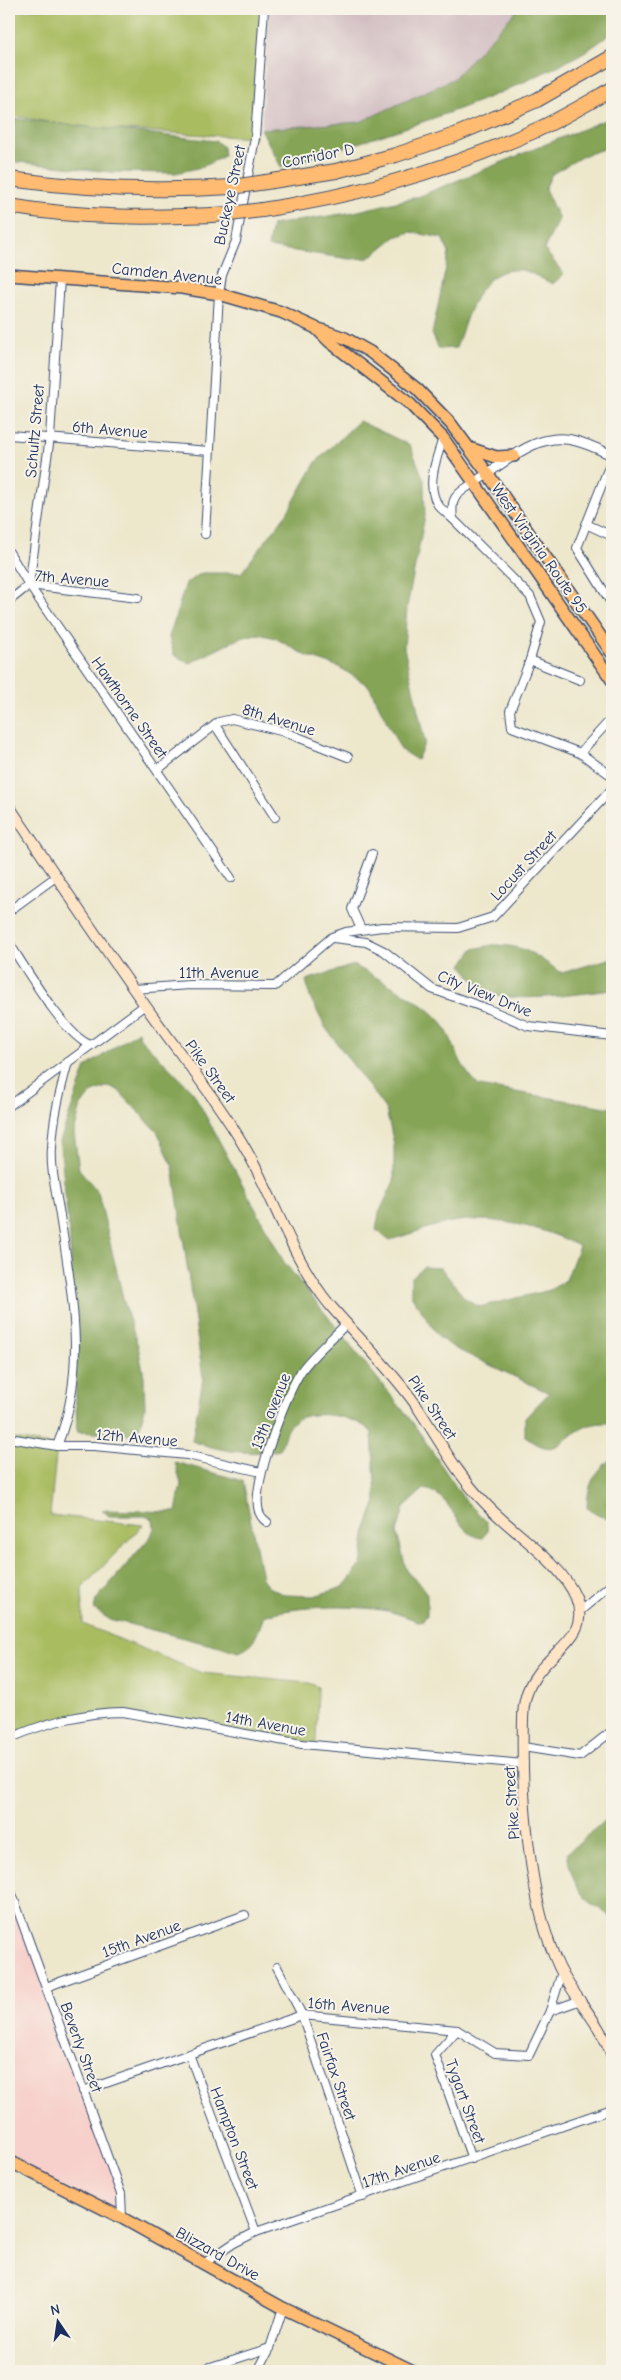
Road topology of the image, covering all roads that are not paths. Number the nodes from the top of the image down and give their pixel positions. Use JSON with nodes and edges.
{"nodes":[{"id":1,"x":264,"y":9,"type":"edge"},
{"id":2,"x":612,"y":57,"type":"edge"},
{"id":3,"x":612,"y":89,"type":"edge"},
{"id":4,"x":9,"y":179,"type":"edge"},
{"id":5,"x":9,"y":206,"type":"edge"},
{"id":6,"x":9,"y":275,"type":"edge"},
{"id":7,"x":60,"y":279,"type":"junction"},
{"id":8,"x":219,"y":294,"type":"junction"},
{"id":9,"x":316,"y":328,"type":"junction"},
{"id":10,"x":9,"y":435,"type":"edge"},
{"id":11,"x":50,"y":437,"type":"junction"},
{"id":12,"x":443,"y":438,"type":"junction"},
{"id":13,"x":469,"y":447,"type":"junction"},
{"id":14,"x":209,"y":451,"type":"junction"},
{"id":15,"x":514,"y":456,"type":"junction"},
{"id":16,"x":612,"y":457,"type":"edge"},
{"id":17,"x":488,"y":474,"type":"junction"},
{"id":18,"x":475,"y":482,"type":"junction"},
{"id":19,"x":454,"y":519,"type":"junction"},
{"id":20,"x":586,"y":524,"type":"junction"},
{"id":21,"x":205,"y":534,"type":"dead end"},
{"id":22,"x":612,"y":536,"type":"edge"},
{"id":23,"x":9,"y":552,"type":"edge"},
{"id":24,"x":29,"y":585,"type":"junction"},
{"id":25,"x":138,"y":598,"type":"dead end"},
{"id":26,"x":9,"y":601,"type":"edge"},
{"id":27,"x":612,"y":604,"type":"edge"},
{"id":28,"x":612,"y":653,"type":"edge"},
{"id":29,"x":530,"y":660,"type":"junction"},
{"id":30,"x":580,"y":680,"type":"dead end"},
{"id":31,"x":612,"y":680,"type":"edge"},
{"id":32,"x":612,"y":718,"type":"edge"},
{"id":33,"x":216,"y":725,"type":"junction"},
{"id":34,"x":580,"y":753,"type":"junction"},
{"id":35,"x":348,"y":757,"type":"dead end"},
{"id":36,"x":157,"y":770,"type":"junction"},
{"id":37,"x":612,"y":776,"type":"edge"},
{"id":38,"x":612,"y":789,"type":"edge"},
{"id":39,"x":9,"y":806,"type":"edge"},
{"id":40,"x":275,"y":817,"type":"dead end"},
{"id":41,"x":372,"y":854,"type":"dead end"},
{"id":42,"x":57,"y":876,"type":"junction"},
{"id":43,"x":231,"y":878,"type":"dead end"},
{"id":44,"x":9,"y":911,"type":"edge"},
{"id":45,"x":361,"y":929,"type":"junction"},
{"id":46,"x":346,"y":932,"type":"joint"},
{"id":47,"x":332,"y":937,"type":"junction"},
{"id":48,"x":9,"y":943,"type":"edge"},
{"id":49,"x":134,"y":989,"type":"junction"},
{"id":50,"x":145,"y":1005,"type":"junction"},
{"id":51,"x":612,"y":1036,"type":"edge"},
{"id":52,"x":92,"y":1045,"type":"junction"},
{"id":53,"x":68,"y":1062,"type":"junction"},
{"id":54,"x":9,"y":1106,"type":"edge"},
{"id":55,"x":347,"y":1323,"type":"junction"},
{"id":56,"x":9,"y":1438,"type":"edge"},
{"id":57,"x":58,"y":1446,"type":"junction"},
{"id":58,"x":261,"y":1472,"type":"junction"},
{"id":59,"x":267,"y":1522,"type":"dead end"},
{"id":60,"x":612,"y":1584,"type":"edge"},
{"id":61,"x":580,"y":1612,"type":"junction"},
{"id":62,"x":612,"y":1731,"type":"edge"},
{"id":63,"x":9,"y":1739,"type":"edge"},
{"id":64,"x":523,"y":1747,"type":"junction"},
{"id":65,"x":524,"y":1764,"type":"junction"},
{"id":66,"x":9,"y":1886,"type":"edge"},
{"id":67,"x":245,"y":1914,"type":"dead end"},
{"id":68,"x":277,"y":1967,"type":"dead end"},
{"id":69,"x":562,"y":1972,"type":"junction"},
{"id":70,"x":46,"y":1987,"type":"junction"},
{"id":71,"x":581,"y":2000,"type":"junction"},
{"id":72,"x":550,"y":2010,"type":"junction"},
{"id":73,"x":302,"y":2015,"type":"junction"},
{"id":74,"x":457,"y":2030,"type":"junction"},
{"id":75,"x":189,"y":2054,"type":"junction"},
{"id":76,"x":612,"y":2056,"type":"edge"},
{"id":77,"x":83,"y":2092,"type":"junction"},
{"id":78,"x":612,"y":2109,"type":"edge"},
{"id":79,"x":472,"y":2159,"type":"junction"},
{"id":80,"x":9,"y":2161,"type":"edge"},
{"id":81,"x":363,"y":2197,"type":"junction"},
{"id":82,"x":122,"y":2218,"type":"junction"},
{"id":83,"x":256,"y":2232,"type":"junction"},
{"id":84,"x":203,"y":2264,"type":"junction"},
{"id":85,"x":283,"y":2308,"type":"junction"},
{"id":86,"x":270,"y":2348,"type":"junction"},
{"id":87,"x":198,"y":2371,"type":"edge"},
{"id":88,"x":258,"y":2371,"type":"edge"},
{"id":89,"x":413,"y":2371,"type":"edge"}],
"edges":[{"from":1,"to":8,"type":"street","name":"Buckeye Street"},
{"from":2,"to":4,"type":"highway","name":"Corridor D","bridge":true},
{"from":3,"to":5,"type":"highway","bridge":true},
{"from":6,"to":7,"type":"main road","name":"Camden Avenue"},
{"from":7,"to":8,"type":"main road","name":"Camden Avenue"},
{"from":7,"to":11,"type":"street","name":"Schultz Street"},
{"from":8,"to":9,"type":"main road","name":"Camden Avenue"},
{"from":8,"to":14,"type":"street","name":"Buckeye Street"},
{"from":9,"to":12,"type":"main road","name":"Camden Avenue"},
{"from":9,"to":13,"type":"main road","name":"Camden Avenue"},
{"from":10,"to":11,"type":"street","name":"6th Avenue"},
{"from":11,"to":14,"type":"street","name":"6th Avenue"},
{"from":11,"to":24,"type":"street","name":"Schultz Street"},
{"from":12,"to":18,"type":"main road","name":"Camden Avenue"},
{"from":12,"to":19,"type":"street"},
{"from":13,"to":15,"type":"main road"},
{"from":13,"to":17,"type":"main road","name":"Camden Avenue"},
{"from":14,"to":21,"type":"street","name":"Buckeye Street"},
{"from":15,"to":16,"type":"street"},
{"from":15,"to":17,"type":"street"},
{"from":16,"to":20,"type":"street"},
{"from":17,"to":18,"type":"street"},
{"from":17,"to":28,"type":"main road","name":"West Virginia Route 95"},
{"from":18,"to":19,"type":"street"},
{"from":18,"to":31,"type":"main road","name":"West Virginia Route 95"},
{"from":19,"to":29,"type":"street"},
{"from":20,"to":22,"type":"street"},
{"from":20,"to":27,"type":"street"},
{"from":23,"to":24,"type":"street","name":"Hawthorne Street"},
{"from":24,"to":25,"type":"street","name":"7th Avenue"},
{"from":24,"to":26,"type":"street","name":"7th Avenue"},
{"from":24,"to":36,"type":"street","name":"Hawthorne Street"},
{"from":29,"to":30,"type":"street"},
{"from":29,"to":34,"type":"street"},
{"from":32,"to":34,"type":"street"},
{"from":33,"to":35,"type":"street","name":"8th Avenue"},
{"from":33,"to":36,"type":"street","name":"8th Avenue"},
{"from":33,"to":40,"type":"street"},
{"from":34,"to":37,"type":"street"},
{"from":36,"to":43,"type":"street","name":"Hawthorne Street"},
{"from":38,"to":45,"type":"street","name":"Locust Street"},
{"from":39,"to":42,"type":"main road","name":"Pike Street"},
{"from":41,"to":45,"type":"street"},
{"from":42,"to":44,"type":"street"},
{"from":42,"to":49,"type":"main road","name":"Pike Street"},
{"from":45,"to":46,"type":"street","name":"Locust Street"},
{"from":46,"to":47,"type":"street","name":"11th Avenue"},
{"from":47,"to":49,"type":"street","name":"11th Avenue"},
{"from":47,"to":51,"type":"street","name":"City View Drive"},
{"from":48,"to":52,"type":"street"},
{"from":49,"to":50,"type":"main road","name":"Pike Street"},
{"from":50,"to":52,"type":"street"},
{"from":50,"to":55,"type":"main road","name":"Pike Street"},
{"from":52,"to":53,"type":"street"},
{"from":53,"to":54,"type":"street"},
{"from":53,"to":57,"type":"street"},
{"from":55,"to":58,"type":"street","name":"13th avenue"},
{"from":55,"to":61,"type":"main road","name":"Pike Street"},
{"from":56,"to":57,"type":"street","name":"12th Avenue"},
{"from":57,"to":58,"type":"street","name":"12th Avenue"},
{"from":58,"to":59,"type":"street","name":"13th avenue"},
{"from":60,"to":61,"type":"street"},
{"from":61,"to":64,"type":"main road","name":"Pike Street"},
{"from":62,"to":64,"type":"street"},
{"from":63,"to":65,"type":"street","name":"14th Avenue"},
{"from":64,"to":65,"type":"main road","name":"Pike Street"},
{"from":65,"to":69,"type":"main road","name":"Pike Street"},
{"from":66,"to":70,"type":"street","name":"Beverly Street"},
{"from":67,"to":70,"type":"street","name":"15th Avenue"},
{"from":68,"to":73,"type":"street","name":"Fairfax Street"},
{"from":69,"to":71,"type":"main road","name":"Pike Street"},
{"from":69,"to":72,"type":"street","name":"16th Avenue"},
{"from":70,"to":77,"type":"street","name":"Beverly Street"},
{"from":71,"to":72,"type":"street"},
{"from":71,"to":76,"type":"main road","name":"Pike Street"},
{"from":72,"to":74,"type":"street","name":"16th Avenue"},
{"from":73,"to":74,"type":"street","name":"16th Avenue"},
{"from":73,"to":75,"type":"street","name":"16th Avenue"},
{"from":73,"to":81,"type":"street","name":"Fairfax Street"},
{"from":74,"to":79,"type":"street","name":"Tygart Street"},
{"from":75,"to":77,"type":"street","name":"16th Avenue"},
{"from":75,"to":83,"type":"street","name":"Hampton Street"},
{"from":77,"to":82,"type":"street","name":"Beverly Street"},
{"from":78,"to":79,"type":"street","name":"17th Avenue"},
{"from":79,"to":81,"type":"street","name":"17th Avenue"},
{"from":80,"to":82,"type":"main road","name":"Blizzard Drive"},
{"from":81,"to":83,"type":"street","name":"17th Avenue"},
{"from":82,"to":84,"type":"main road","name":"Blizzard Drive"},
{"from":83,"to":84,"type":"street","name":"17th Avenue"},
{"from":84,"to":85,"type":"main road","name":"Blizzard Drive"},
{"from":85,"to":86,"type":"street"},
{"from":85,"to":89,"type":"main road","name":"Blizzard Drive"},
{"from":86,"to":87,"type":"street"},
{"from":86,"to":88,"type":"street"}]}
